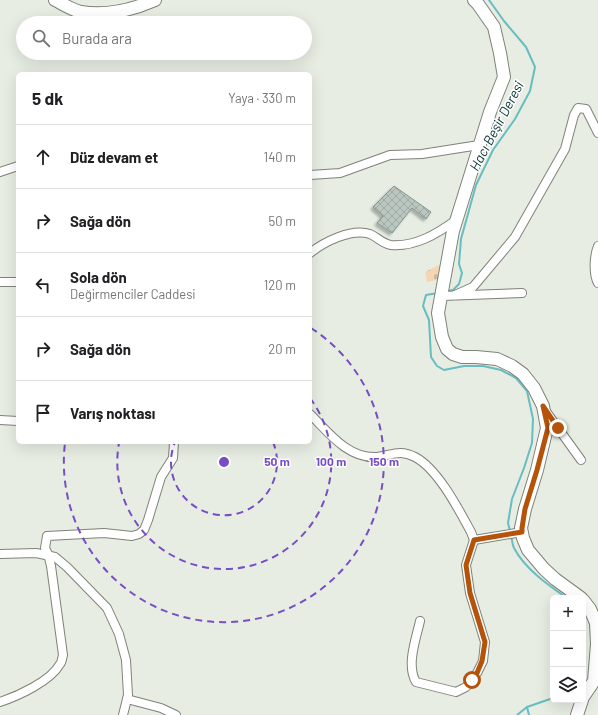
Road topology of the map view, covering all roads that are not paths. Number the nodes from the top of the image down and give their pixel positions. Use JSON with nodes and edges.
{"nodes":[{"id":1,"x":55,"y":0,"type":"edge"},
{"id":2,"x":155,"y":0,"type":"edge"},
{"id":3,"x":474,"y":0,"type":"edge"},
{"id":4,"x":598,"y":133,"type":"edge"},
{"id":5,"x":479,"y":145,"type":"junction"},
{"id":6,"x":16,"y":167,"type":"edge"},
{"id":7,"x":0,"y":172,"type":"edge"},
{"id":8,"x":312,"y":175,"type":"edge"},
{"id":9,"x":456,"y":220,"type":"junction"},
{"id":10,"x":598,"y":246,"type":"edge"},
{"id":11,"x":312,"y":252,"type":"edge"},
{"id":12,"x":0,"y":282,"type":"edge"},
{"id":13,"x":16,"y":282,"type":"edge"},
{"id":14,"x":598,"y":283,"type":"edge"},
{"id":15,"x":522,"y":293,"type":"dead end"},
{"id":16,"x":455,"y":295,"type":"junction"},
{"id":17,"x":442,"y":296,"type":"junction"},
{"id":18,"x":543,"y":406,"type":"junction"},
{"id":19,"x":312,"y":416,"type":"edge"},
{"id":20,"x":0,"y":420,"type":"edge"},
{"id":21,"x":16,"y":421,"type":"edge"},
{"id":22,"x":174,"y":444,"type":"edge"},
{"id":23,"x":581,"y":460,"type":"dead end"},
{"id":24,"x":518,"y":532,"type":"junction"},
{"id":25,"x":474,"y":540,"type":"junction"},
{"id":26,"x":0,"y":554,"type":"edge"},
{"id":27,"x":48,"y":554,"type":"junction"},
{"id":28,"x":577,"y":595,"type":"edge"},
{"id":29,"x":586,"y":604,"type":"edge"},
{"id":30,"x":420,"y":621,"type":"dead end"},
{"id":31,"x":598,"y":644,"type":"edge"},
{"id":32,"x":586,"y":693,"type":"edge"},
{"id":33,"x":127,"y":699,"type":"junction"},
{"id":34,"x":0,"y":702,"type":"edge"},
{"id":35,"x":581,"y":703,"type":"edge"},
{"id":36,"x":123,"y":715,"type":"edge"},
{"id":37,"x":176,"y":715,"type":"edge"},
{"id":38,"x":577,"y":715,"type":"edge"}],
"edges":[{"from":1,"to":2,"type":"main road"},
{"from":3,"to":5,"type":"main road"},
{"from":4,"to":16,"type":"street"},
{"from":5,"to":8,"type":"street"},
{"from":5,"to":9,"type":"main road"},
{"from":6,"to":7,"type":"street"},
{"from":9,"to":11,"type":"street"},
{"from":9,"to":17,"type":"main road"},
{"from":10,"to":14,"type":"street"},
{"from":12,"to":13,"type":"street"},
{"from":15,"to":16,"type":"street"},
{"from":16,"to":17,"type":"street"},
{"from":17,"to":18,"type":"main road"},
{"from":18,"to":23,"type":"street"},
{"from":18,"to":24,"type":"main road"},
{"from":19,"to":25,"type":"street"},
{"from":20,"to":21,"type":"street"},
{"from":22,"to":27,"type":"street"},
{"from":24,"to":25,"type":"street"},
{"from":24,"to":28,"type":"main road"},
{"from":25,"to":30,"type":"street"},
{"from":26,"to":27,"type":"street"},
{"from":27,"to":33,"type":"street"},
{"from":27,"to":34,"type":"street"},
{"from":29,"to":31,"type":"main road"},
{"from":31,"to":32,"type":"main road"},
{"from":33,"to":36,"type":"street"},
{"from":33,"to":37,"type":"street"},
{"from":35,"to":38,"type":"main road"}]}
